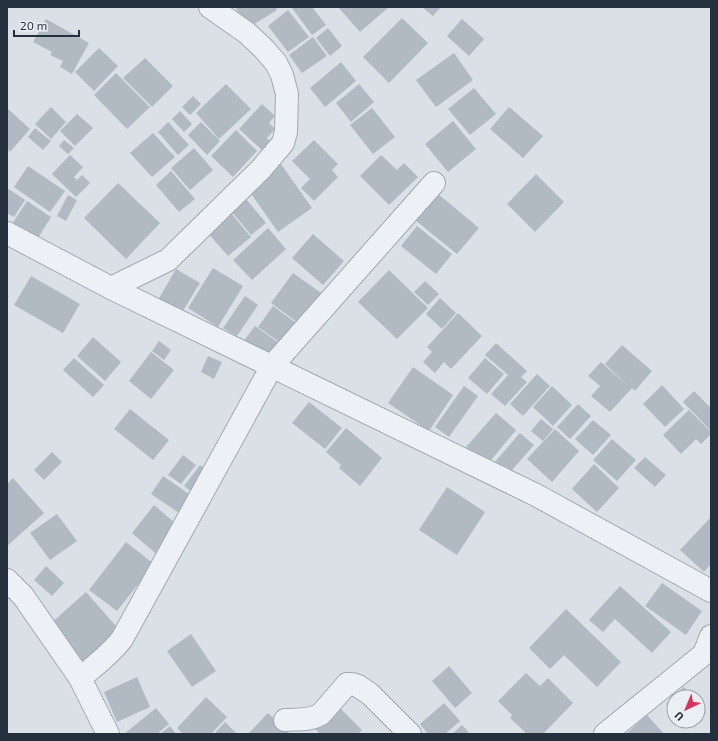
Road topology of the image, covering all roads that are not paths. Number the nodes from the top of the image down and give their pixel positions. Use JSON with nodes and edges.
{"nodes":[{"id":1,"x":210,"y":7,"type":"edge"},
{"id":2,"x":434,"y":183,"type":"dead end"},
{"id":3,"x":7,"y":233,"type":"edge"},
{"id":4,"x":111,"y":288,"type":"junction"},
{"id":5,"x":272,"y":366,"type":"junction"},
{"id":6,"x":7,"y":580,"type":"edge"},
{"id":7,"x":711,"y":591,"type":"edge"},
{"id":8,"x":711,"y":636,"type":"edge"},
{"id":9,"x":80,"y":678,"type":"junction"},
{"id":10,"x":285,"y":720,"type":"dead end"},
{"id":11,"x":108,"y":734,"type":"edge"},
{"id":12,"x":410,"y":734,"type":"edge"},
{"id":13,"x":605,"y":734,"type":"edge"}],
"edges":[{"from":1,"to":4,"type":"street"},
{"from":2,"to":5,"type":"street"},
{"from":3,"to":4,"type":"street"},
{"from":4,"to":5,"type":"street"},
{"from":5,"to":7,"type":"street"},
{"from":5,"to":9,"type":"street"},
{"from":6,"to":9,"type":"street"},
{"from":8,"to":13,"type":"street"},
{"from":9,"to":11,"type":"street"},
{"from":10,"to":12,"type":"street"}]}
